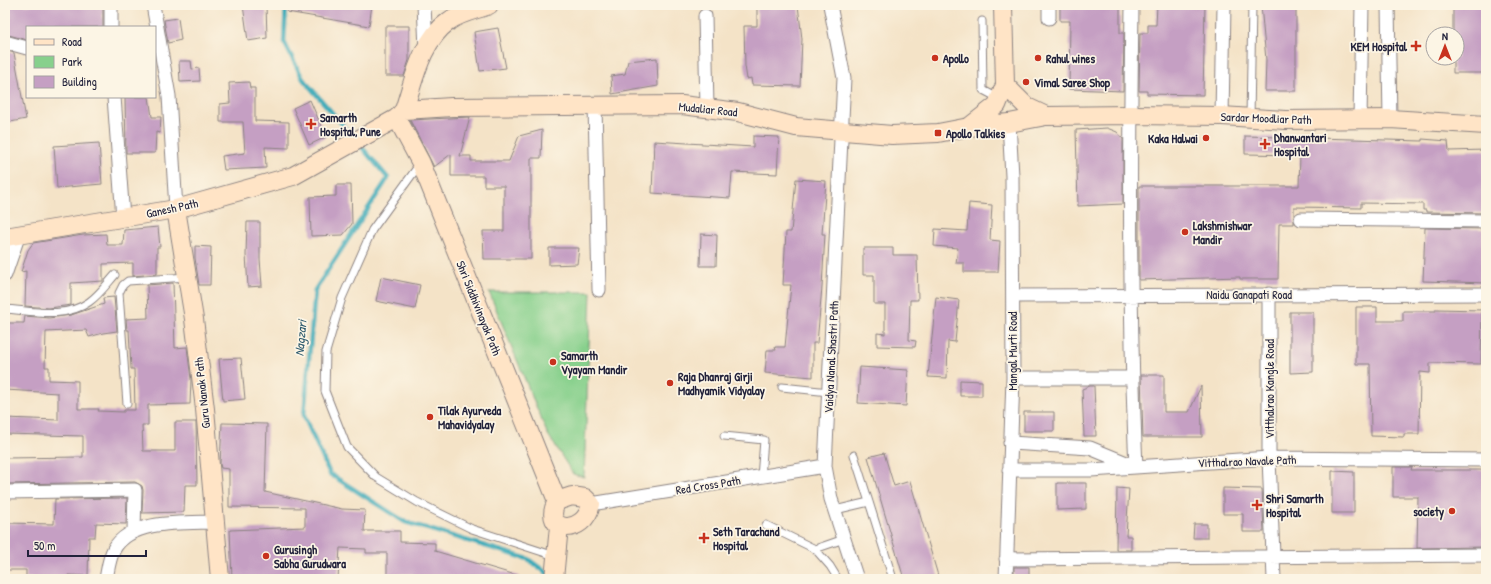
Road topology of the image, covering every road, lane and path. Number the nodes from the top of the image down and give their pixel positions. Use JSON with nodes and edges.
{"nodes":[{"id":1,"x":112,"y":5,"type":"edge"},
{"id":2,"x":154,"y":5,"type":"edge"},
{"id":3,"x":424,"y":5,"type":"edge"},
{"id":4,"x":489,"y":5,"type":"edge"},
{"id":5,"x":830,"y":5,"type":"edge"},
{"id":6,"x":1003,"y":5,"type":"edge"},
{"id":7,"x":1132,"y":5,"type":"edge"},
{"id":8,"x":1224,"y":5,"type":"edge"},
{"id":9,"x":1252,"y":5,"type":"edge"},
{"id":10,"x":1362,"y":5,"type":"edge"},
{"id":11,"x":1388,"y":5,"type":"edge"},
{"id":12,"x":705,"y":16,"type":"dead end"},
{"id":13,"x":982,"y":21,"type":"dead end"},
{"id":14,"x":111,"y":26,"type":"edge"},
{"id":15,"x":5,"y":42,"type":"edge"},
{"id":16,"x":26,"y":48,"type":"edge"},
{"id":17,"x":426,"y":48,"type":"junction"},
{"id":18,"x":1003,"y":92,"type":"junction"},
{"id":19,"x":114,"y":98,"type":"edge"},
{"id":20,"x":595,"y":106,"type":"junction"},
{"id":21,"x":707,"y":108,"type":"junction"},
{"id":22,"x":1130,"y":115,"type":"junction"},
{"id":23,"x":1046,"y":116,"type":"junction"},
{"id":24,"x":1222,"y":116,"type":"junction"},
{"id":25,"x":397,"y":117,"type":"junction"},
{"id":26,"x":1250,"y":118,"type":"junction"},
{"id":27,"x":1360,"y":119,"type":"junction"},
{"id":28,"x":1390,"y":119,"type":"junction"},
{"id":29,"x":1009,"y":124,"type":"junction"},
{"id":30,"x":1486,"y":125,"type":"edge"},
{"id":31,"x":969,"y":127,"type":"junction"},
{"id":32,"x":843,"y":130,"type":"junction"},
{"id":33,"x":421,"y":163,"type":"junction"},
{"id":34,"x":176,"y":209,"type":"junction"},
{"id":35,"x":123,"y":218,"type":"junction"},
{"id":36,"x":1301,"y":219,"type":"dead end"},
{"id":37,"x":1486,"y":221,"type":"edge"},
{"id":38,"x":12,"y":236,"type":"edge"},
{"id":39,"x":5,"y":275,"type":"edge"},
{"id":40,"x":115,"y":275,"type":"dead end"},
{"id":41,"x":187,"y":277,"type":"junction"},
{"id":42,"x":599,"y":290,"type":"dead end"},
{"id":43,"x":1269,"y":294,"type":"junction"},
{"id":44,"x":1486,"y":294,"type":"edge"},
{"id":45,"x":1132,"y":295,"type":"junction"},
{"id":46,"x":1013,"y":296,"type":"junction"},
{"id":47,"x":5,"y":309,"type":"edge"},
{"id":48,"x":1013,"y":378,"type":"junction"},
{"id":49,"x":1132,"y":378,"type":"junction"},
{"id":50,"x":782,"y":387,"type":"dead end"},
{"id":51,"x":829,"y":392,"type":"junction"},
{"id":52,"x":127,"y":404,"type":"dead end"},
{"id":53,"x":724,"y":436,"type":"dead end"},
{"id":54,"x":1010,"y":444,"type":"junction"},
{"id":55,"x":854,"y":455,"type":"dead end"},
{"id":56,"x":1269,"y":458,"type":"junction"},
{"id":57,"x":1486,"y":460,"type":"edge"},
{"id":58,"x":825,"y":466,"type":"junction"},
{"id":59,"x":1136,"y":467,"type":"junction"},
{"id":60,"x":1009,"y":470,"type":"junction"},
{"id":61,"x":761,"y":477,"type":"junction"},
{"id":62,"x":5,"y":492,"type":"edge"},
{"id":63,"x":557,"y":501,"type":"junction"},
{"id":64,"x":869,"y":502,"type":"junction"},
{"id":65,"x":591,"y":504,"type":"junction"},
{"id":66,"x":834,"y":510,"type":"junction"},
{"id":67,"x":214,"y":522,"type":"junction"},
{"id":68,"x":766,"y":525,"type":"dead end"},
{"id":69,"x":559,"y":526,"type":"junction"},
{"id":70,"x":134,"y":531,"type":"junction"},
{"id":71,"x":844,"y":539,"type":"junction"},
{"id":72,"x":815,"y":549,"type":"junction"},
{"id":73,"x":1274,"y":555,"type":"junction"},
{"id":74,"x":1486,"y":555,"type":"edge"},
{"id":75,"x":1006,"y":558,"type":"junction"},
{"id":76,"x":555,"y":568,"type":"edge"},
{"id":77,"x":106,"y":579,"type":"edge"},
{"id":78,"x":220,"y":579,"type":"edge"},
{"id":79,"x":838,"y":579,"type":"edge"},
{"id":80,"x":857,"y":579,"type":"edge"},
{"id":81,"x":893,"y":579,"type":"edge"},
{"id":82,"x":1006,"y":579,"type":"edge"},
{"id":83,"x":1274,"y":579,"type":"edge"}],
"edges":[{"from":1,"to":14,"type":"street"},
{"from":2,"to":34,"type":"street"},
{"from":3,"to":17,"type":"street"},
{"from":4,"to":17,"type":"street"},
{"from":5,"to":32,"type":"street","name":"Vaidya Nanal Shastri Path"},
{"from":6,"to":18,"type":"street"},
{"from":7,"to":22,"type":"street"},
{"from":8,"to":24,"type":"street"},
{"from":9,"to":26,"type":"lane"},
{"from":10,"to":27,"type":"street"},
{"from":11,"to":28,"type":"street"},
{"from":12,"to":21,"type":"street"},
{"from":13,"to":18,"type":"lane"},
{"from":15,"to":16,"type":"street"},
{"from":17,"to":25,"type":"street"},
{"from":18,"to":23,"type":"street","name":"Sardar Moodliar Path"},
{"from":18,"to":31,"type":"street"},
{"from":19,"to":35,"type":"street"},
{"from":20,"to":21,"type":"street","name":"Mudaliar Road"},
{"from":20,"to":25,"type":"street","name":"Mudaliar Road"},
{"from":20,"to":42,"type":"street"},
{"from":21,"to":32,"type":"street","name":"Mudaliar Road"},
{"from":22,"to":23,"type":"street","name":"Sardar Moodliar Path"},
{"from":22,"to":24,"type":"street","name":"Sardar Moodliar Path"},
{"from":22,"to":45,"type":"street"},
{"from":23,"to":29,"type":"street","name":"Sardar Moodliar Path"},
{"from":24,"to":26,"type":"street","name":"Sardar Moodliar Path"},
{"from":25,"to":33,"type":"street","name":"Shri Siddhivinayak Path"},
{"from":25,"to":34,"type":"street","name":"Ganesh Path"},
{"from":26,"to":27,"type":"street","name":"Sardar Moodliar Path"},
{"from":27,"to":28,"type":"street","name":"Sardar Moodliar Path"},
{"from":28,"to":30,"type":"street","name":"Sardar Moodliar Path"},
{"from":29,"to":31,"type":"street","name":"Mudaliar Road"},
{"from":29,"to":46,"type":"street","name":"Mangal Murti Road"},
{"from":31,"to":32,"type":"street","name":"Mudaliar Road"},
{"from":32,"to":51,"type":"street","name":"Vaidya Nanal Shastri Path"},
{"from":33,"to":63,"type":"street","name":"Shri Siddhivinayak Path"},
{"from":33,"to":76,"type":"lane"},
{"from":34,"to":35,"type":"street","name":"Ganesh Path"},
{"from":34,"to":41,"type":"street","name":"Guru Nanak Path"},
{"from":35,"to":38,"type":"street","name":"Ganesh Path"},
{"from":36,"to":37,"type":"street"},
{"from":38,"to":39,"type":"street"},
{"from":40,"to":47,"type":"lane"},
{"from":41,"to":52,"type":"lane"},
{"from":41,"to":67,"type":"street","name":"Guru Nanak Path"},
{"from":43,"to":44,"type":"street","name":"Naidu Ganapati Road"},
{"from":43,"to":45,"type":"street","name":"Naidu Ganapati Road"},
{"from":43,"to":56,"type":"street","name":"Vitthalrao Kangle Road"},
{"from":45,"to":46,"type":"street","name":"Naidu Ganapati Road"},
{"from":45,"to":49,"type":"street"},
{"from":46,"to":48,"type":"street","name":"Mangal Murti Road"},
{"from":48,"to":49,"type":"street"},
{"from":48,"to":54,"type":"street","name":"Mangal Murti Road"},
{"from":49,"to":59,"type":"street"},
{"from":50,"to":51,"type":"lane"},
{"from":51,"to":58,"type":"street","name":"Vaidya Nanal Shastri Path"},
{"from":53,"to":61,"type":"lane"},
{"from":54,"to":59,"type":"street"},
{"from":54,"to":60,"type":"street","name":"Mangal Murti Road"},
{"from":55,"to":64,"type":"lane"},
{"from":56,"to":57,"type":"street","name":"Vitthalrao Navale Path"},
{"from":56,"to":59,"type":"street","name":"Vitthalrao Navale Path"},
{"from":56,"to":73,"type":"street","name":"Vitthalrao Kangle Road"},
{"from":58,"to":61,"type":"street","name":"Red Cross Path"},
{"from":58,"to":66,"type":"street","name":"Vaidya Nanal Shastri Path"},
{"from":59,"to":60,"type":"street","name":"Vitthalrao Navale Path"},
{"from":60,"to":75,"type":"street","name":"Mangal Murti Road"},
{"from":61,"to":65,"type":"street","name":"Red Cross Path"},
{"from":62,"to":70,"type":"street"},
{"from":63,"to":65,"type":"street"},
{"from":63,"to":69,"type":"street"},
{"from":64,"to":66,"type":"lane"},
{"from":64,"to":81,"type":"lane"},
{"from":65,"to":69,"type":"street"},
{"from":66,"to":71,"type":"street","name":"Vaidya Nanal Shastri Path"},
{"from":67,"to":70,"type":"street"},
{"from":67,"to":78,"type":"street","name":"Guru Nanak Path"},
{"from":68,"to":72,"type":"lane"},
{"from":69,"to":76,"type":"street"},
{"from":70,"to":77,"type":"street"},
{"from":71,"to":72,"type":"lane"},
{"from":71,"to":80,"type":"street","name":"Vaidya Nanal Shastri Path"},
{"from":72,"to":79,"type":"lane"},
{"from":73,"to":74,"type":"street"},
{"from":73,"to":75,"type":"street"},
{"from":73,"to":83,"type":"street","name":"Vitthalrao Kangle Road"},
{"from":75,"to":82,"type":"street","name":"Mangal Murti Road"}]}
